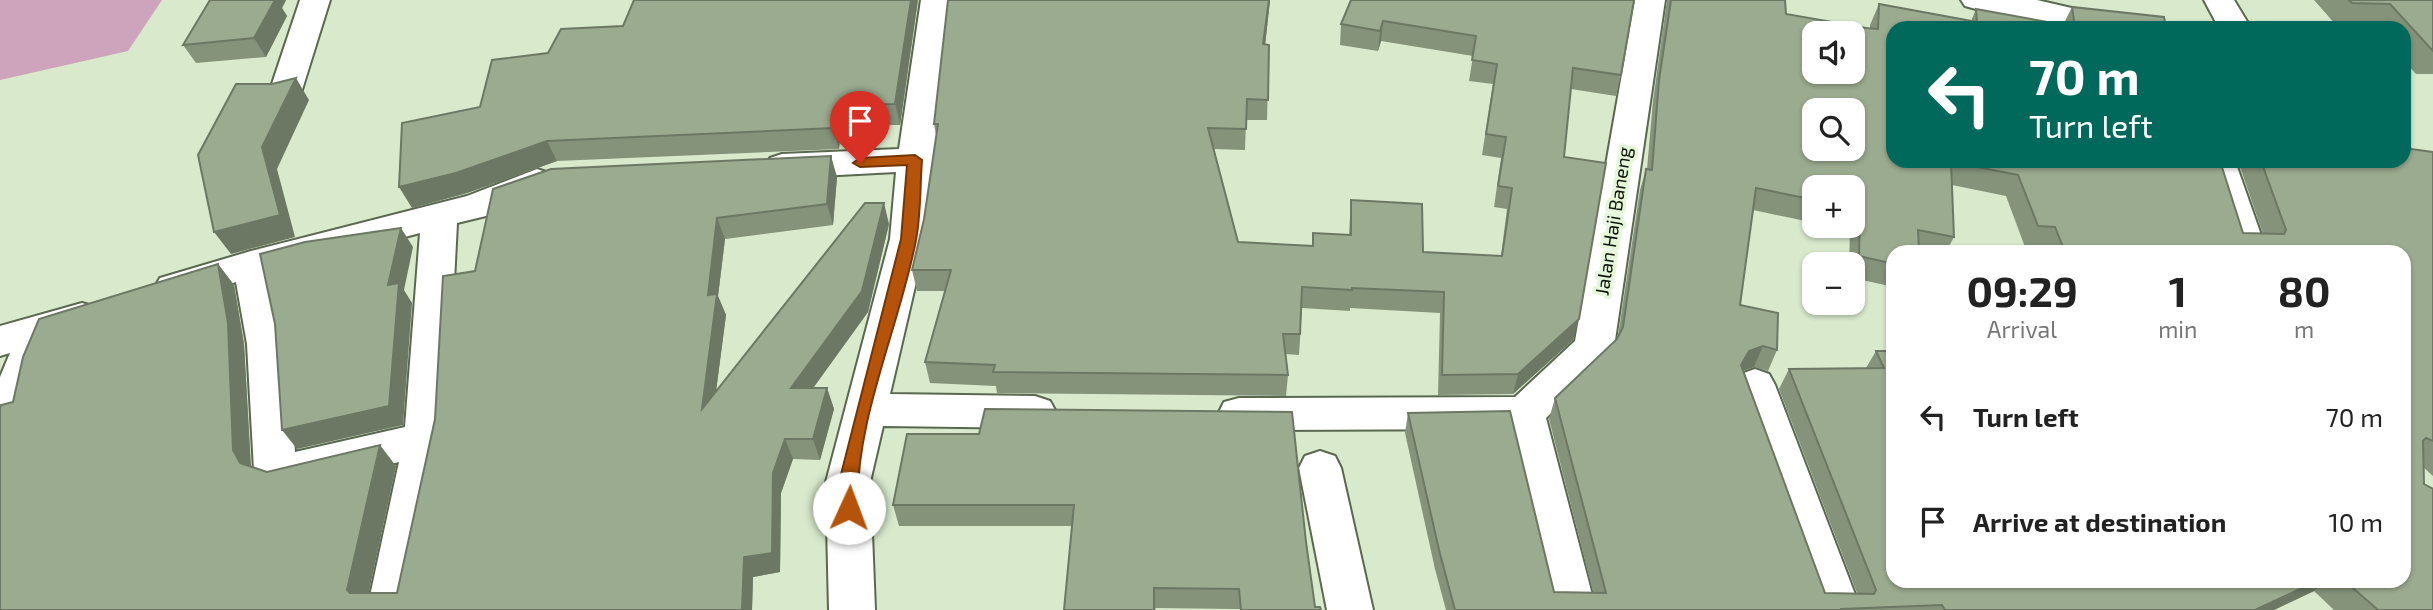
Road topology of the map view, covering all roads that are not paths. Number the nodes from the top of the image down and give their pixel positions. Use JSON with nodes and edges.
{"nodes":[{"id":1,"x":314,"y":0,"type":"edge"},
{"id":2,"x":936,"y":0,"type":"edge"},
{"id":3,"x":1650,"y":0,"type":"edge"},
{"id":4,"x":1976,"y":0,"type":"edge"},
{"id":5,"x":2219,"y":0,"type":"edge"},
{"id":6,"x":2087,"y":21,"type":"edge"},
{"id":7,"x":2231,"y":21,"type":"edge"},
{"id":8,"x":285,"y":93,"type":"edge"},
{"id":9,"x":915,"y":160,"type":"junction"},
{"id":10,"x":750,"y":167,"type":"edge"},
{"id":11,"x":2220,"y":168,"type":"edge"},
{"id":12,"x":570,"y":176,"type":"edge"},
{"id":13,"x":439,"y":216,"type":"junction"},
{"id":14,"x":2246,"y":245,"type":"edge"},
{"id":15,"x":251,"y":264,"type":"junction"},
{"id":16,"x":40,"y":331,"type":"junction"},
{"id":17,"x":0,"y":341,"type":"edge"},
{"id":18,"x":1755,"y":386,"type":"dead end"},
{"id":19,"x":863,"y":410,"type":"junction"},
{"id":20,"x":1070,"y":412,"type":"edge"},
{"id":21,"x":1524,"y":413,"type":"junction"},
{"id":22,"x":1207,"y":414,"type":"edge"},
{"id":23,"x":0,"y":426,"type":"edge"},
{"id":24,"x":425,"y":439,"type":"junction"},
{"id":25,"x":1320,"y":468,"type":"dead end"},
{"id":26,"x":390,"y":610,"type":"edge"},
{"id":27,"x":852,"y":610,"type":"edge"},
{"id":28,"x":1350,"y":610,"type":"edge"},
{"id":29,"x":1573,"y":610,"type":"edge"},
{"id":30,"x":1838,"y":610,"type":"edge"}],
"edges":[{"from":1,"to":8,"type":"street"},
{"from":2,"to":9,"type":"street"},
{"from":3,"to":21,"type":"street","name":"Jalan Haji Baneng"},
{"from":4,"to":6,"type":"street"},
{"from":5,"to":7,"type":"street"},
{"from":9,"to":10,"type":"street"},
{"from":9,"to":19,"type":"street"},
{"from":11,"to":14,"type":"street"},
{"from":12,"to":13,"type":"street"},
{"from":13,"to":15,"type":"street"},
{"from":13,"to":24,"type":"street"},
{"from":15,"to":16,"type":"street"},
{"from":15,"to":24,"type":"street"},
{"from":16,"to":17,"type":"street"},
{"from":16,"to":23,"type":"street"},
{"from":18,"to":30,"type":"street"},
{"from":19,"to":20,"type":"street"},
{"from":19,"to":27,"type":"street"},
{"from":21,"to":22,"type":"street"},
{"from":21,"to":29,"type":"street"},
{"from":24,"to":26,"type":"street"},
{"from":25,"to":28,"type":"street"}]}
